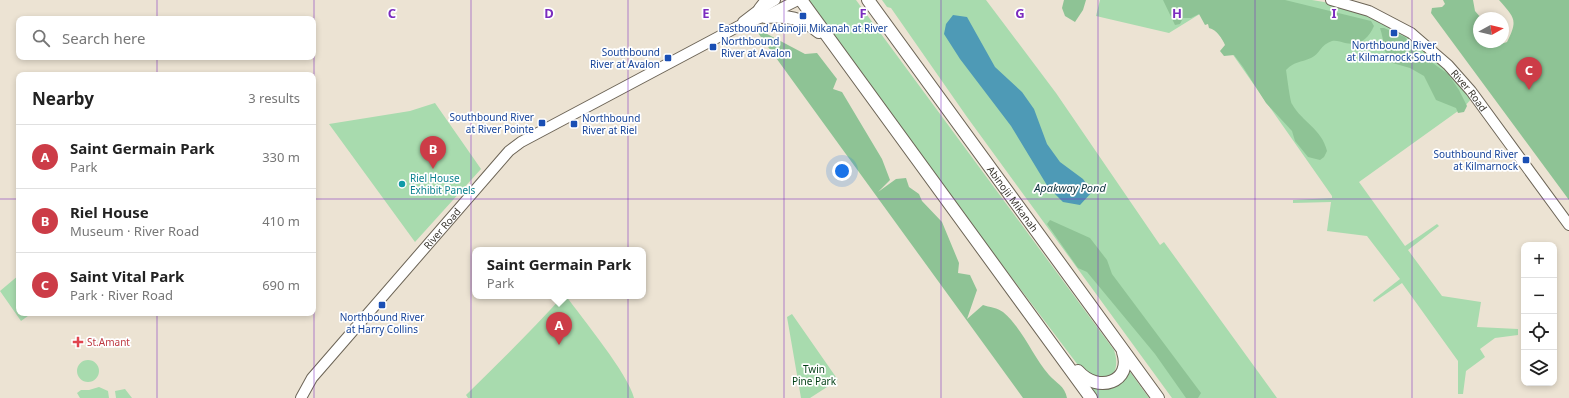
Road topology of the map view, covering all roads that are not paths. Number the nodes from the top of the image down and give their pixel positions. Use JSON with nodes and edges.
{"nodes":[{"id":1,"x":775,"y":0,"type":"edge"},
{"id":2,"x":798,"y":0,"type":"edge"},
{"id":3,"x":801,"y":0,"type":"edge"},
{"id":4,"x":868,"y":0,"type":"edge"},
{"id":5,"x":878,"y":0,"type":"edge"},
{"id":6,"x":1332,"y":0,"type":"edge"},
{"id":7,"x":764,"y":8,"type":"edge"},
{"id":8,"x":884,"y":23,"type":"junction"},
{"id":9,"x":834,"y":46,"type":"junction"},
{"id":10,"x":1569,"y":225,"type":"edge"},
{"id":11,"x":1018,"y":298,"type":"junction"},
{"id":12,"x":1122,"y":349,"type":"junction"},
{"id":13,"x":301,"y":398,"type":"edge"},
{"id":14,"x":1091,"y":398,"type":"edge"},
{"id":15,"x":1158,"y":398,"type":"edge"}],
"edges":[{"from":1,"to":7,"type":"street","name":"River Road"},
{"from":2,"to":7,"type":"street","name":"River Road"},
{"from":3,"to":9,"type":"main road"},
{"from":4,"to":8,"type":"main road","name":"Abinojii Mikanah"},
{"from":5,"to":8,"type":"main road"},
{"from":6,"to":10,"type":"street","name":"River Road"},
{"from":7,"to":9,"type":"main road"},
{"from":7,"to":13,"type":"street","name":"River Road"},
{"from":8,"to":12,"type":"main road","name":"Abinojii Mikanah"},
{"from":9,"to":11,"type":"main road"},
{"from":11,"to":12,"type":"main road"},
{"from":11,"to":14,"type":"main road"},
{"from":12,"to":15,"type":"main road","name":"Abinojii Mikanah"}]}
